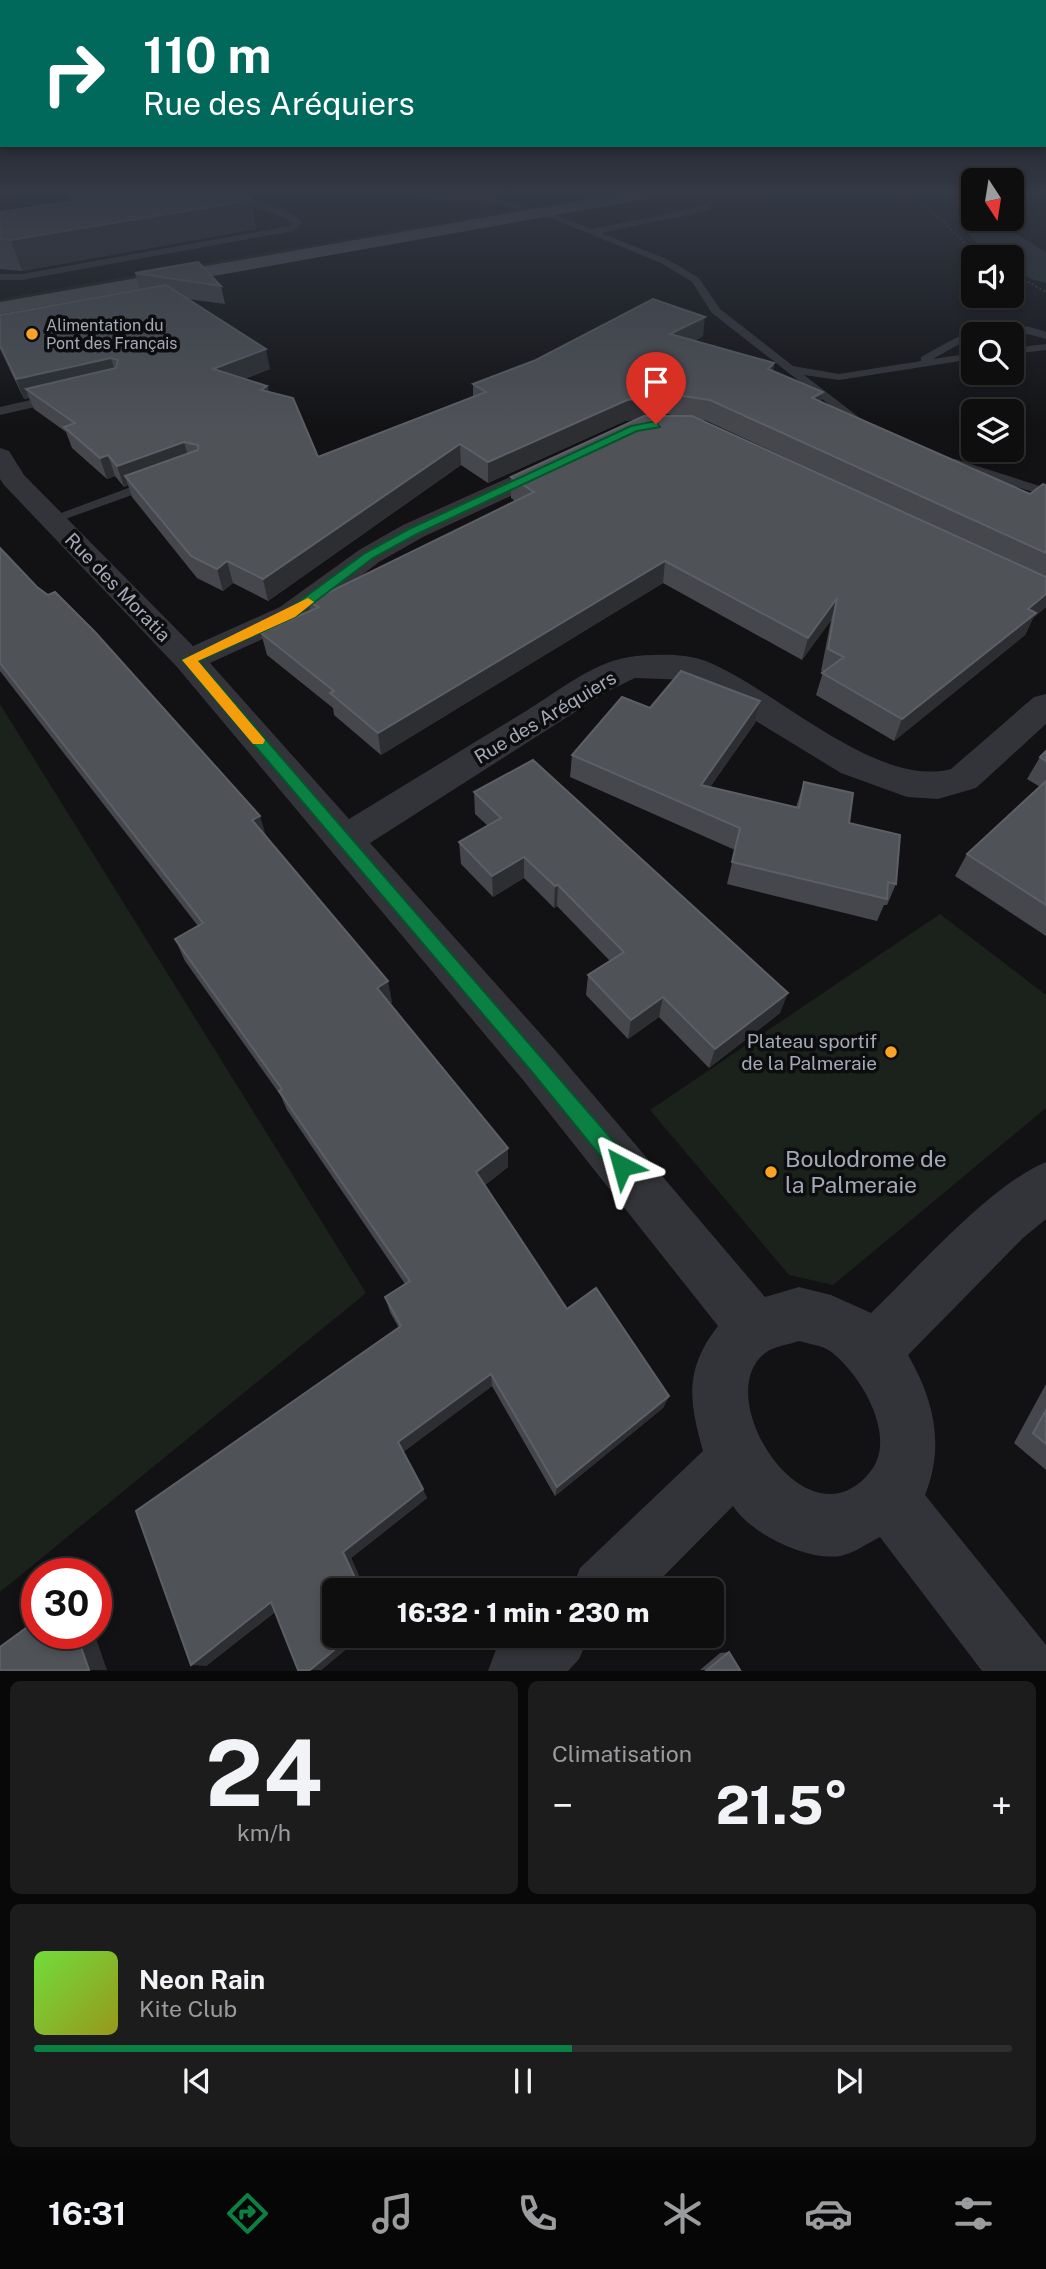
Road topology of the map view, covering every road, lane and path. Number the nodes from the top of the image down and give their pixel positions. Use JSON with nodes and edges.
{"nodes":[{"id":1,"x":45,"y":272,"type":"edge"},
{"id":2,"x":126,"y":272,"type":"edge"},
{"id":3,"x":203,"y":272,"type":"edge"},
{"id":4,"x":682,"y":272,"type":"edge"},
{"id":5,"x":0,"y":277,"type":"edge"},
{"id":6,"x":1024,"y":280,"type":"edge"},
{"id":7,"x":1046,"y":292,"type":"edge"},
{"id":8,"x":0,"y":293,"type":"edge"},
{"id":9,"x":0,"y":308,"type":"edge"},
{"id":10,"x":1046,"y":336,"type":"edge"},
{"id":11,"x":1046,"y":347,"type":"edge"},
{"id":12,"x":1024,"y":350,"type":"edge"},
{"id":13,"x":961,"y":358,"type":"edge"},
{"id":14,"x":912,"y":366,"type":"junction"},
{"id":15,"x":790,"y":369,"type":"junction"},
{"id":16,"x":65,"y":396,"type":"edge"},
{"id":17,"x":0,"y":411,"type":"edge"},
{"id":18,"x":876,"y":433,"type":"edge"},
{"id":19,"x":585,"y":452,"type":"edge"},
{"id":20,"x":0,"y":456,"type":"edge"},
{"id":21,"x":939,"y":458,"type":"edge"},
{"id":22,"x":169,"y":477,"type":"edge"},
{"id":23,"x":1046,"y":492,"type":"edge"},
{"id":24,"x":52,"y":519,"type":"junction"},
{"id":25,"x":189,"y":660,"type":"junction"},
{"id":26,"x":1046,"y":705,"type":"edge"},
{"id":27,"x":343,"y":841,"type":"junction"},
{"id":28,"x":1046,"y":1187,"type":"edge"},
{"id":29,"x":754,"y":1326,"type":"junction"},
{"id":30,"x":872,"y":1351,"type":"junction"},
{"id":31,"x":735,"y":1462,"type":"junction"},
{"id":32,"x":889,"y":1499,"type":"junction"},
{"id":33,"x":616,"y":1578,"type":"edge"},
{"id":34,"x":544,"y":1648,"type":"edge"},
{"id":35,"x":521,"y":1671,"type":"edge"},
{"id":36,"x":1024,"y":1671,"type":"edge"}],
"edges":[{"from":1,"to":5,"type":"lane"},
{"from":2,"to":8,"type":"main road"},
{"from":3,"to":9,"type":"main road"},
{"from":4,"to":15,"type":"lane"},
{"from":6,"to":7,"type":"path"},
{"from":10,"to":14,"type":"lane"},
{"from":11,"to":12,"type":"lane"},
{"from":13,"to":14,"type":"lane"},
{"from":14,"to":15,"type":"lane"},
{"from":15,"to":18,"type":"lane"},
{"from":16,"to":17,"type":"lane"},
{"from":19,"to":25,"type":"street"},
{"from":20,"to":24,"type":"street","name":"Rue des Moratia"},
{"from":21,"to":23,"type":"lane"},
{"from":22,"to":24,"type":"lane","name":"Rue des Moratia"},
{"from":24,"to":25,"type":"street","name":"Rue des Moratia"},
{"from":25,"to":27,"type":"street","name":"Rue des Moratia"},
{"from":26,"to":27,"type":"street","name":"Rue des Aréquiers"},
{"from":27,"to":29,"type":"street","name":"Rue des Moratia"},
{"from":28,"to":30,"type":"street"},
{"from":29,"to":30,"type":"street"},
{"from":29,"to":31,"type":"street"},
{"from":30,"to":32,"type":"street"},
{"from":31,"to":32,"type":"street"},
{"from":31,"to":33,"type":"street"},
{"from":32,"to":36,"type":"street"},
{"from":34,"to":35,"type":"street"}]}
